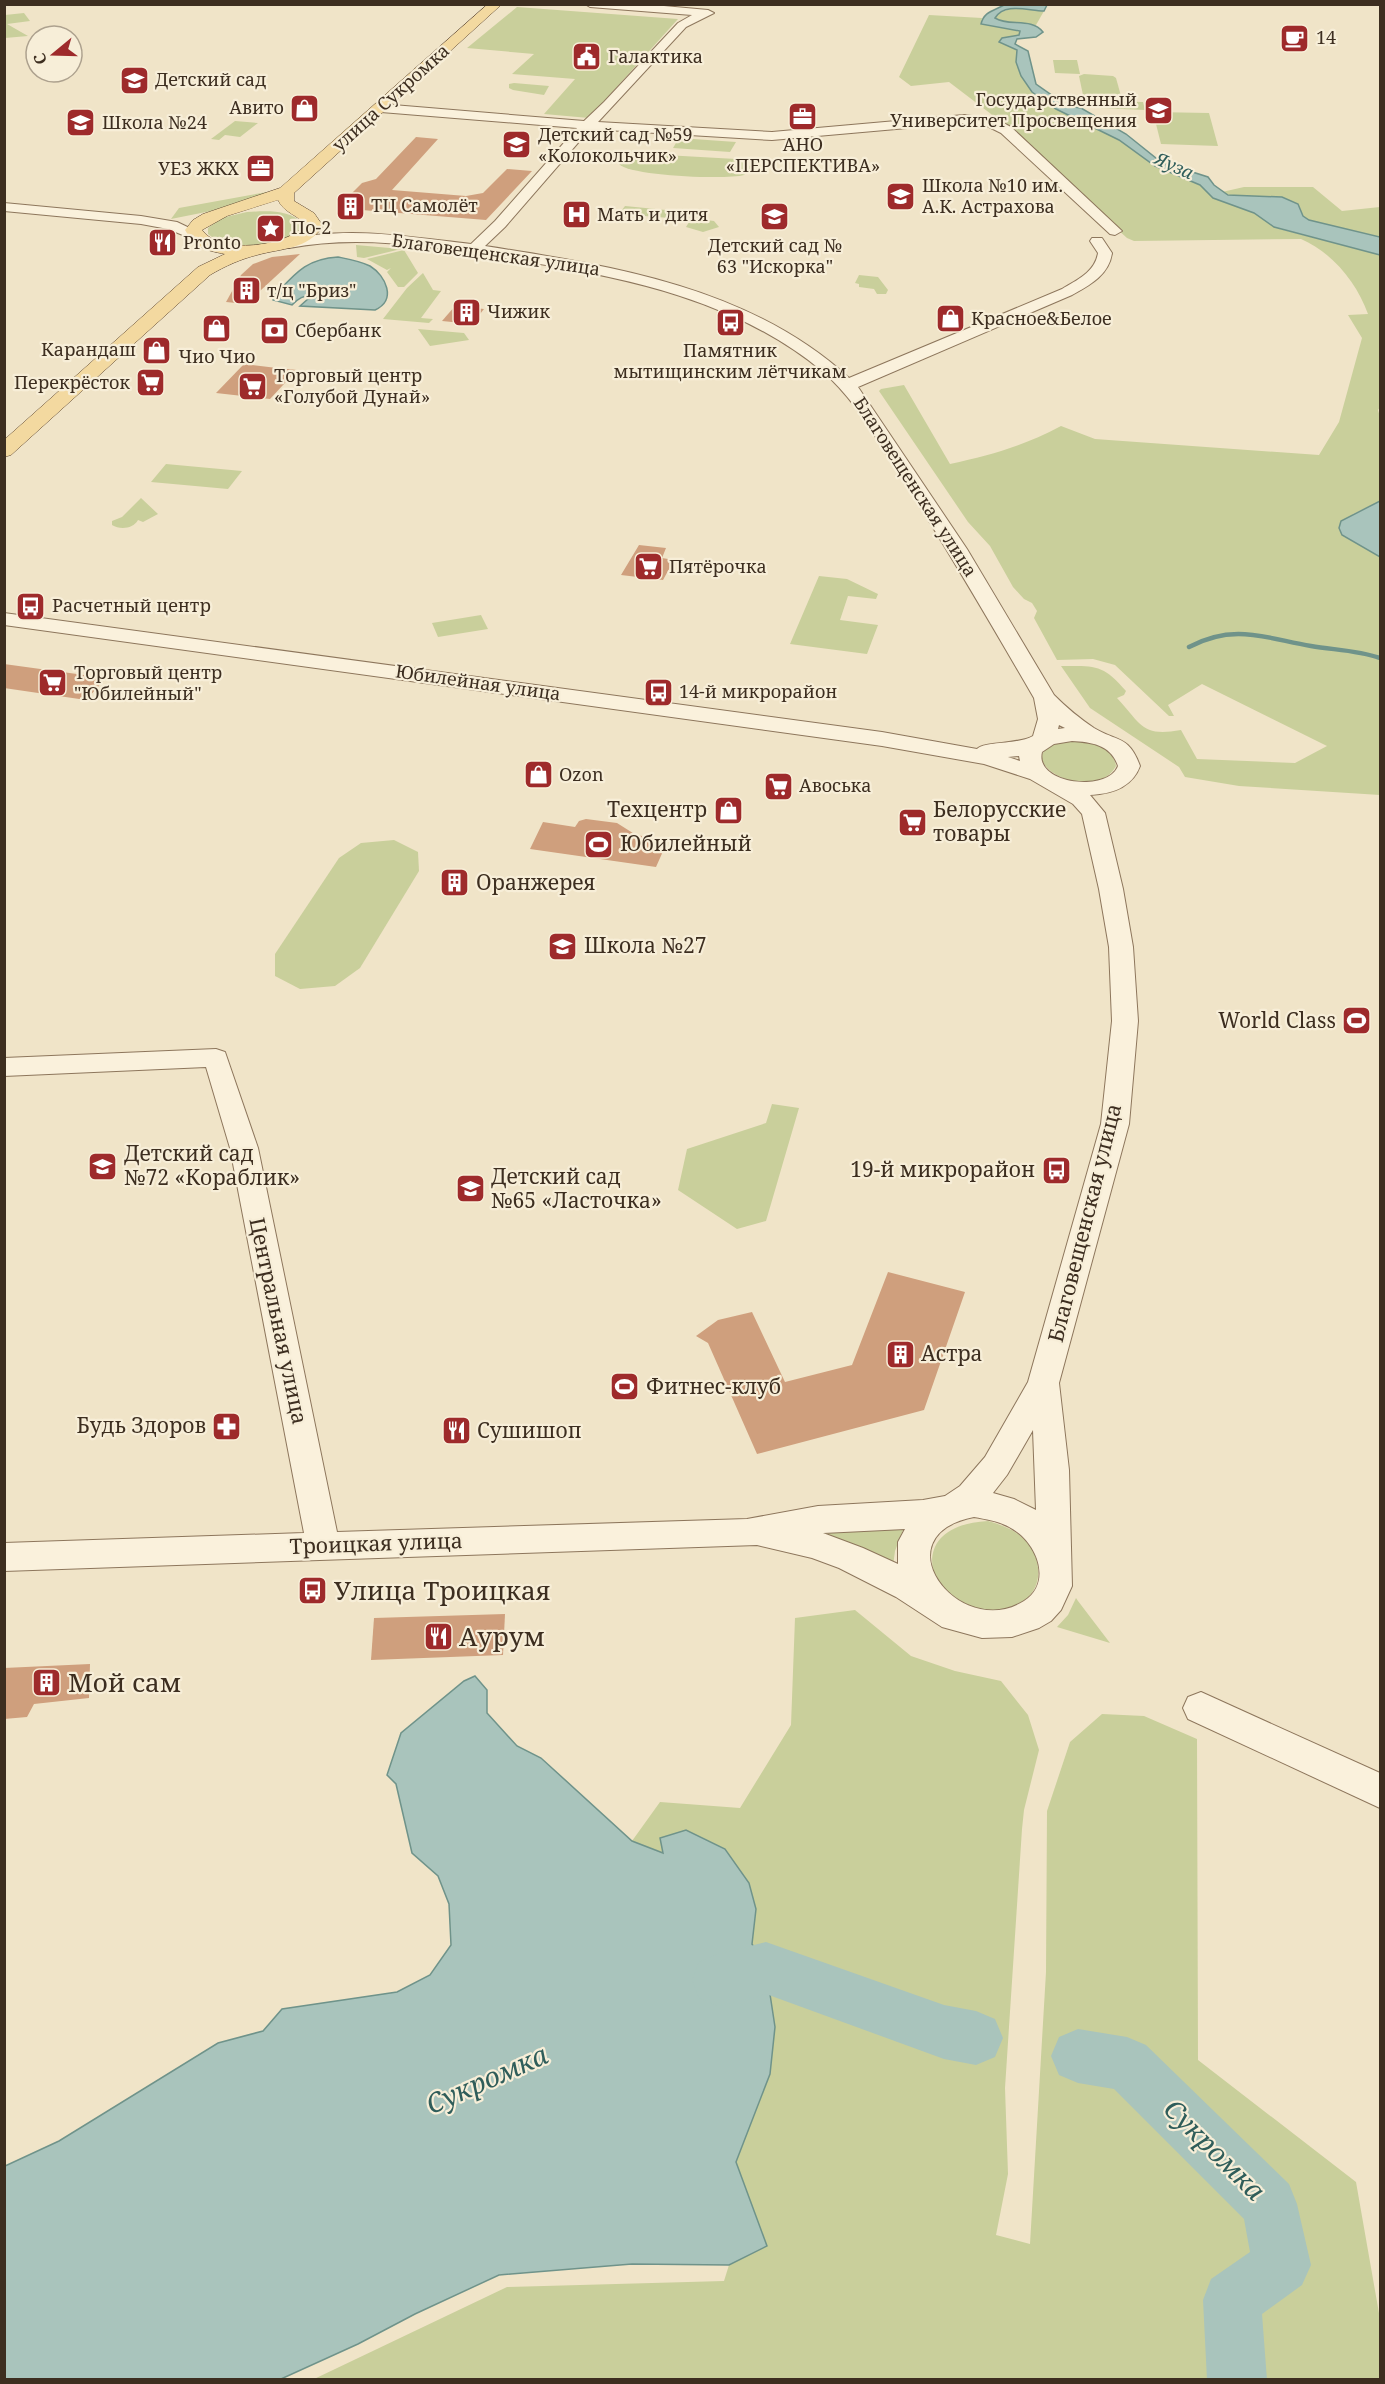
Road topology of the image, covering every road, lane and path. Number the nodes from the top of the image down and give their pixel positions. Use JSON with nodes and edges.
{"nodes":[{"id":1,"x":496,"y":4,"type":"edge"},
{"id":2,"x":590,"y":4,"type":"edge"},
{"id":3,"x":701,"y":13,"type":"junction"},
{"id":4,"x":719,"y":14,"type":"dead end"},
{"id":5,"x":381,"y":108,"type":"junction"},
{"id":6,"x":587,"y":125,"type":"junction"},
{"id":7,"x":286,"y":191,"type":"junction"},
{"id":8,"x":4,"y":207,"type":"edge"},
{"id":9,"x":224,"y":211,"type":"junction"},
{"id":10,"x":307,"y":216,"type":"junction"},
{"id":11,"x":141,"y":220,"type":"junction"},
{"id":12,"x":1115,"y":231,"type":"dead end"},
{"id":13,"x":357,"y":237,"type":"junction"},
{"id":14,"x":197,"y":239,"type":"junction"},
{"id":15,"x":1097,"y":241,"type":"dead end"},
{"id":16,"x":289,"y":244,"type":"junction"},
{"id":17,"x":260,"y":249,"type":"junction"},
{"id":18,"x":474,"y":249,"type":"junction"},
{"id":19,"x":204,"y":272,"type":"junction"},
{"id":20,"x":813,"y":356,"type":"junction"},
{"id":21,"x":909,"y":359,"type":"junction"},
{"id":22,"x":847,"y":385,"type":"junction"},
{"id":23,"x":4,"y":451,"type":"edge"},
{"id":24,"x":4,"y":619,"type":"edge"},
{"id":25,"x":1045,"y":698,"type":"junction"},
{"id":26,"x":1093,"y":736,"type":"junction"},
{"id":27,"x":1040,"y":742,"type":"junction"},
{"id":28,"x":952,"y":750,"type":"junction"},
{"id":29,"x":1047,"y":779,"type":"junction"},
{"id":30,"x":1108,"y":786,"type":"junction"},
{"id":31,"x":1093,"y":813,"type":"junction"},
{"id":32,"x":4,"y":1067,"type":"edge"},
{"id":33,"x":1043,"y":1383,"type":"junction"},
{"id":34,"x":951,"y":1508,"type":"junction"},
{"id":35,"x":747,"y":1533,"type":"junction"},
{"id":36,"x":323,"y":1546,"type":"junction"},
{"id":37,"x":1053,"y":1548,"type":"junction"},
{"id":38,"x":4,"y":1557,"type":"edge"},
{"id":39,"x":930,"y":1599,"type":"junction"},
{"id":40,"x":1201,"y":1708,"type":"dead end"},
{"id":41,"x":1380,"y":1791,"type":"edge"}],
"edges":[{"from":1,"to":5,"type":"main road","name":"улица Сукромка"},
{"from":2,"to":3,"type":"street"},
{"from":3,"to":4,"type":"street"},
{"from":3,"to":6,"type":"street"},
{"from":5,"to":6,"type":"street"},
{"from":5,"to":7,"type":"main road","name":"улица Сукромка"},
{"from":6,"to":12,"type":"street"},
{"from":6,"to":18,"type":"street"},
{"from":7,"to":9,"type":"main road","name":"улица Сукромка"},
{"from":7,"to":10,"type":"main road"},
{"from":8,"to":11,"type":"street"},
{"from":9,"to":10,"type":"main road"},
{"from":9,"to":11,"type":"street"},
{"from":9,"to":14,"type":"main road"},
{"from":10,"to":13,"type":"street"},
{"from":10,"to":16,"type":"main road"},
{"from":11,"to":14,"type":"street"},
{"from":13,"to":16,"type":"street"},
{"from":13,"to":18,"type":"street","name":"Благовещенская улица"},
{"from":14,"to":17,"type":"main road"},
{"from":14,"to":19,"type":"main road"},
{"from":15,"to":21,"type":"street"},
{"from":16,"to":17,"type":"main road"},
{"from":17,"to":19,"type":"main road"},
{"from":18,"to":20,"type":"street","name":"Благовещенская улица"},
{"from":19,"to":23,"type":"main road"},
{"from":20,"to":21,"type":"street"},
{"from":20,"to":22,"type":"street","name":"Благовещенская улица"},
{"from":21,"to":22,"type":"street"},
{"from":22,"to":25,"type":"street","name":"Благовещенская улица"},
{"from":24,"to":28,"type":"street","name":"Юбилейная улица"},
{"from":25,"to":26,"type":"street"},
{"from":25,"to":27,"type":"street"},
{"from":26,"to":27,"type":"street","name":"Юбилейная улица"},
{"from":26,"to":30,"type":"street"},
{"from":27,"to":28,"type":"street","name":"Юбилейная улица"},
{"from":27,"to":29,"type":"street"},
{"from":28,"to":29,"type":"street","name":"Юбилейная улица"},
{"from":29,"to":30,"type":"street"},
{"from":29,"to":31,"type":"street"},
{"from":30,"to":31,"type":"street"},
{"from":31,"to":33,"type":"street","name":"Благовещенская улица"},
{"from":32,"to":36,"type":"street","name":"Центральная улица"},
{"from":33,"to":34,"type":"street"},
{"from":33,"to":37,"type":"street"},
{"from":34,"to":35,"type":"street"},
{"from":34,"to":37,"type":"street"},
{"from":34,"to":39,"type":"street"},
{"from":35,"to":36,"type":"street","name":"Троицкая улица"},
{"from":35,"to":39,"type":"street"},
{"from":36,"to":38,"type":"street","name":"Троицкая улица"},
{"from":37,"to":39,"type":"street"},
{"from":40,"to":41,"type":"street"}]}
